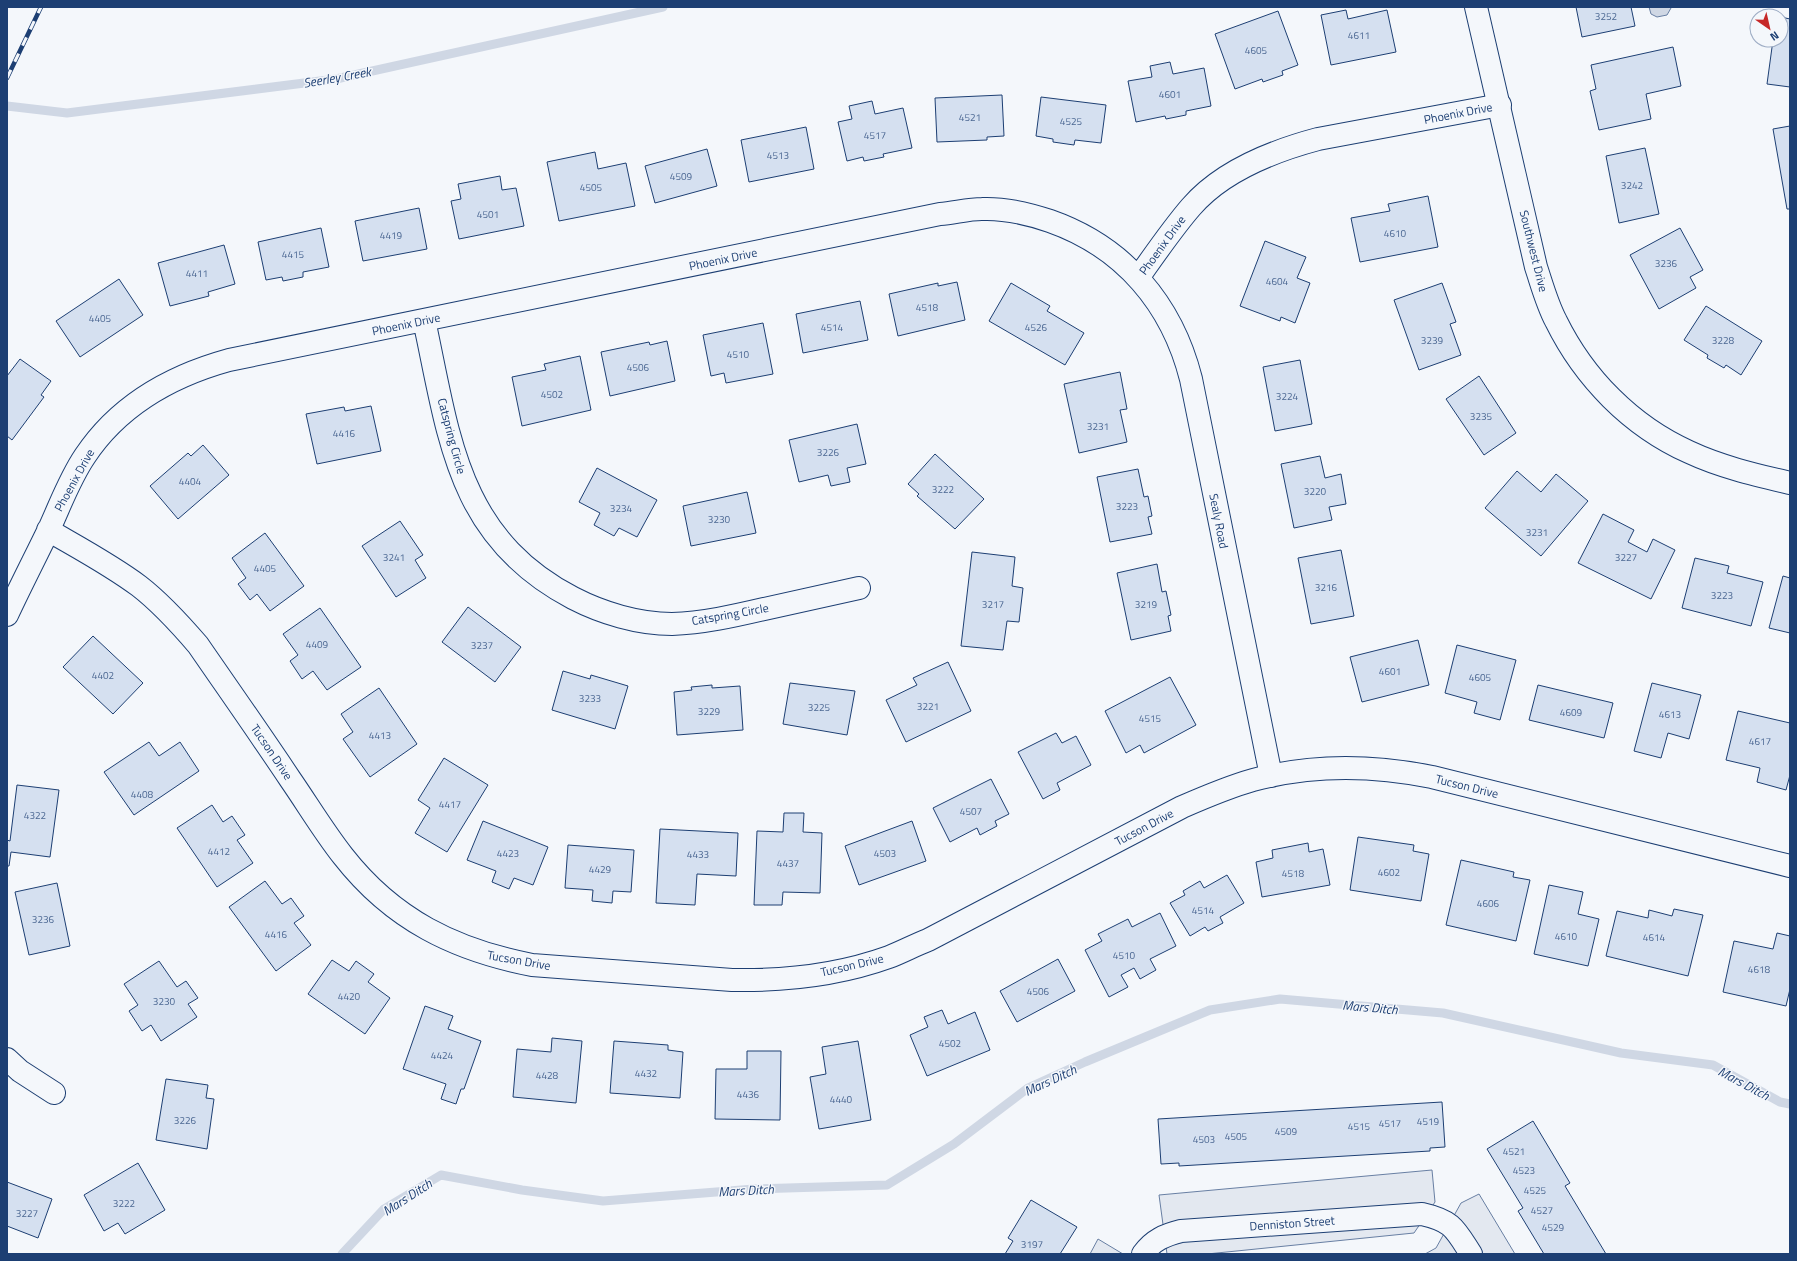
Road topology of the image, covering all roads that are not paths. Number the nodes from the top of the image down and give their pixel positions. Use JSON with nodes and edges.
{"nodes":[{"id":1,"x":1476,"y":7,"type":"edge"},
{"id":2,"x":1500,"y":105,"type":"junction"},
{"id":3,"x":1138,"y":278,"type":"junction"},
{"id":4,"x":424,"y":320,"type":"junction"},
{"id":5,"x":1790,"y":483,"type":"edge"},
{"id":6,"x":48,"y":530,"type":"junction"},
{"id":7,"x":859,"y":588,"type":"dead end"},
{"id":8,"x":7,"y":615,"type":"edge"},
{"id":9,"x":1271,"y":776,"type":"junction"},
{"id":10,"x":1790,"y":866,"type":"edge"},
{"id":11,"x":7,"y":1059,"type":"edge"},
{"id":12,"x":54,"y":1093,"type":"dead end"},
{"id":13,"x":1143,"y":1254,"type":"edge"},
{"id":14,"x":1471,"y":1254,"type":"edge"}],
"edges":[{"from":1,"to":2,"type":"street","name":"Southwest Drive"},
{"from":2,"to":3,"type":"street","name":"Phoenix Drive"},
{"from":2,"to":5,"type":"street","name":"Southwest Drive"},
{"from":3,"to":4,"type":"street","name":"Phoenix Drive"},
{"from":3,"to":9,"type":"street","name":"Sealy Road"},
{"from":4,"to":6,"type":"street","name":"Phoenix Drive"},
{"from":4,"to":7,"type":"street","name":"Catspring Circle"},
{"from":6,"to":8,"type":"street","name":"Phoenix Drive"},
{"from":6,"to":9,"type":"street","name":"Tucson Drive"},
{"from":9,"to":10,"type":"street","name":"Tucson Drive"},
{"from":11,"to":12,"type":"street"},
{"from":13,"to":14,"type":"street","name":"Denniston Street"}]}
